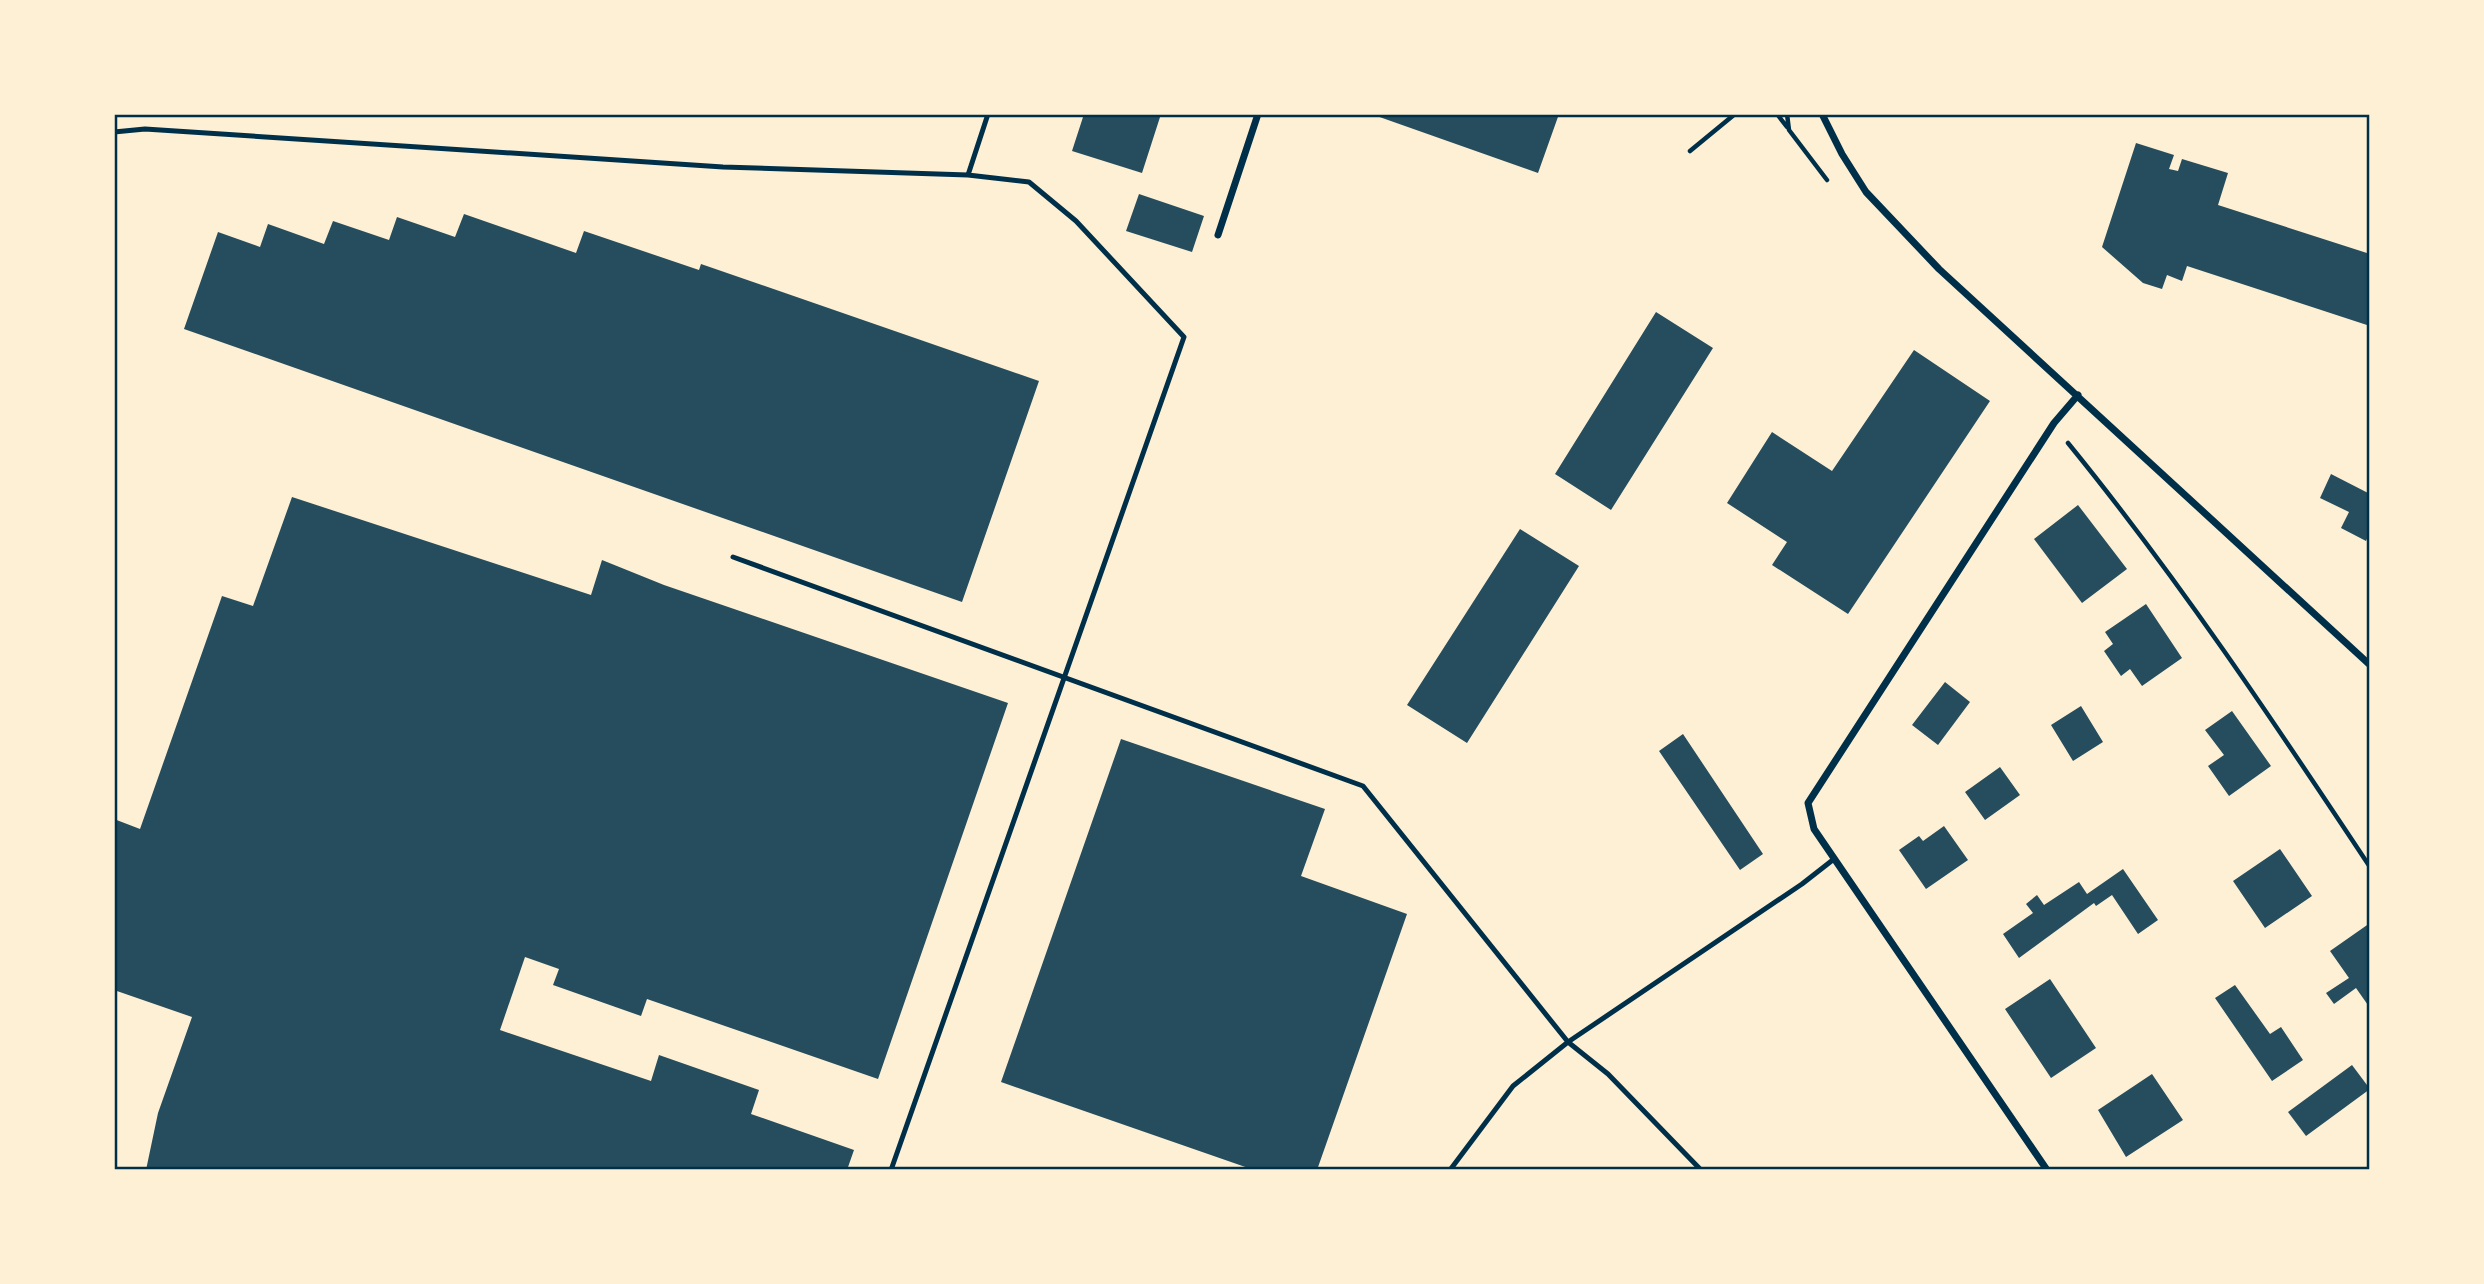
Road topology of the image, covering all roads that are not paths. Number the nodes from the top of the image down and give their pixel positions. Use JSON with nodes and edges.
{"nodes":[{"id":1,"x":988,"y":114,"type":"edge"},
{"id":2,"x":1258,"y":114,"type":"edge"},
{"id":3,"x":1822,"y":114,"type":"edge"},
{"id":4,"x":114,"y":132,"type":"edge"},
{"id":5,"x":968,"y":175,"type":"junction"},
{"id":6,"x":1218,"y":235,"type":"dead end"},
{"id":7,"x":2078,"y":395,"type":"junction"},
{"id":8,"x":733,"y":557,"type":"dead end"},
{"id":9,"x":2370,"y":665,"type":"edge"},
{"id":10,"x":1063,"y":677,"type":"junction"},
{"id":11,"x":1834,"y":859,"type":"junction"},
{"id":12,"x":1568,"y":1042,"type":"junction"},
{"id":13,"x":891,"y":1170,"type":"edge"},
{"id":14,"x":1450,"y":1170,"type":"edge"},
{"id":15,"x":1701,"y":1170,"type":"edge"},
{"id":16,"x":2047,"y":1170,"type":"edge"}],
"edges":[{"from":1,"to":5,"type":"lane"},
{"from":2,"to":6,"type":"street"},
{"from":3,"to":7,"type":"street"},
{"from":4,"to":5,"type":"lane"},
{"from":5,"to":10,"type":"lane"},
{"from":7,"to":9,"type":"street"},
{"from":7,"to":11,"type":"street"},
{"from":8,"to":10,"type":"lane"},
{"from":10,"to":12,"type":"lane"},
{"from":10,"to":13,"type":"lane"},
{"from":11,"to":12,"type":"lane"},
{"from":11,"to":16,"type":"street"},
{"from":12,"to":14,"type":"lane"},
{"from":12,"to":15,"type":"lane"}]}
